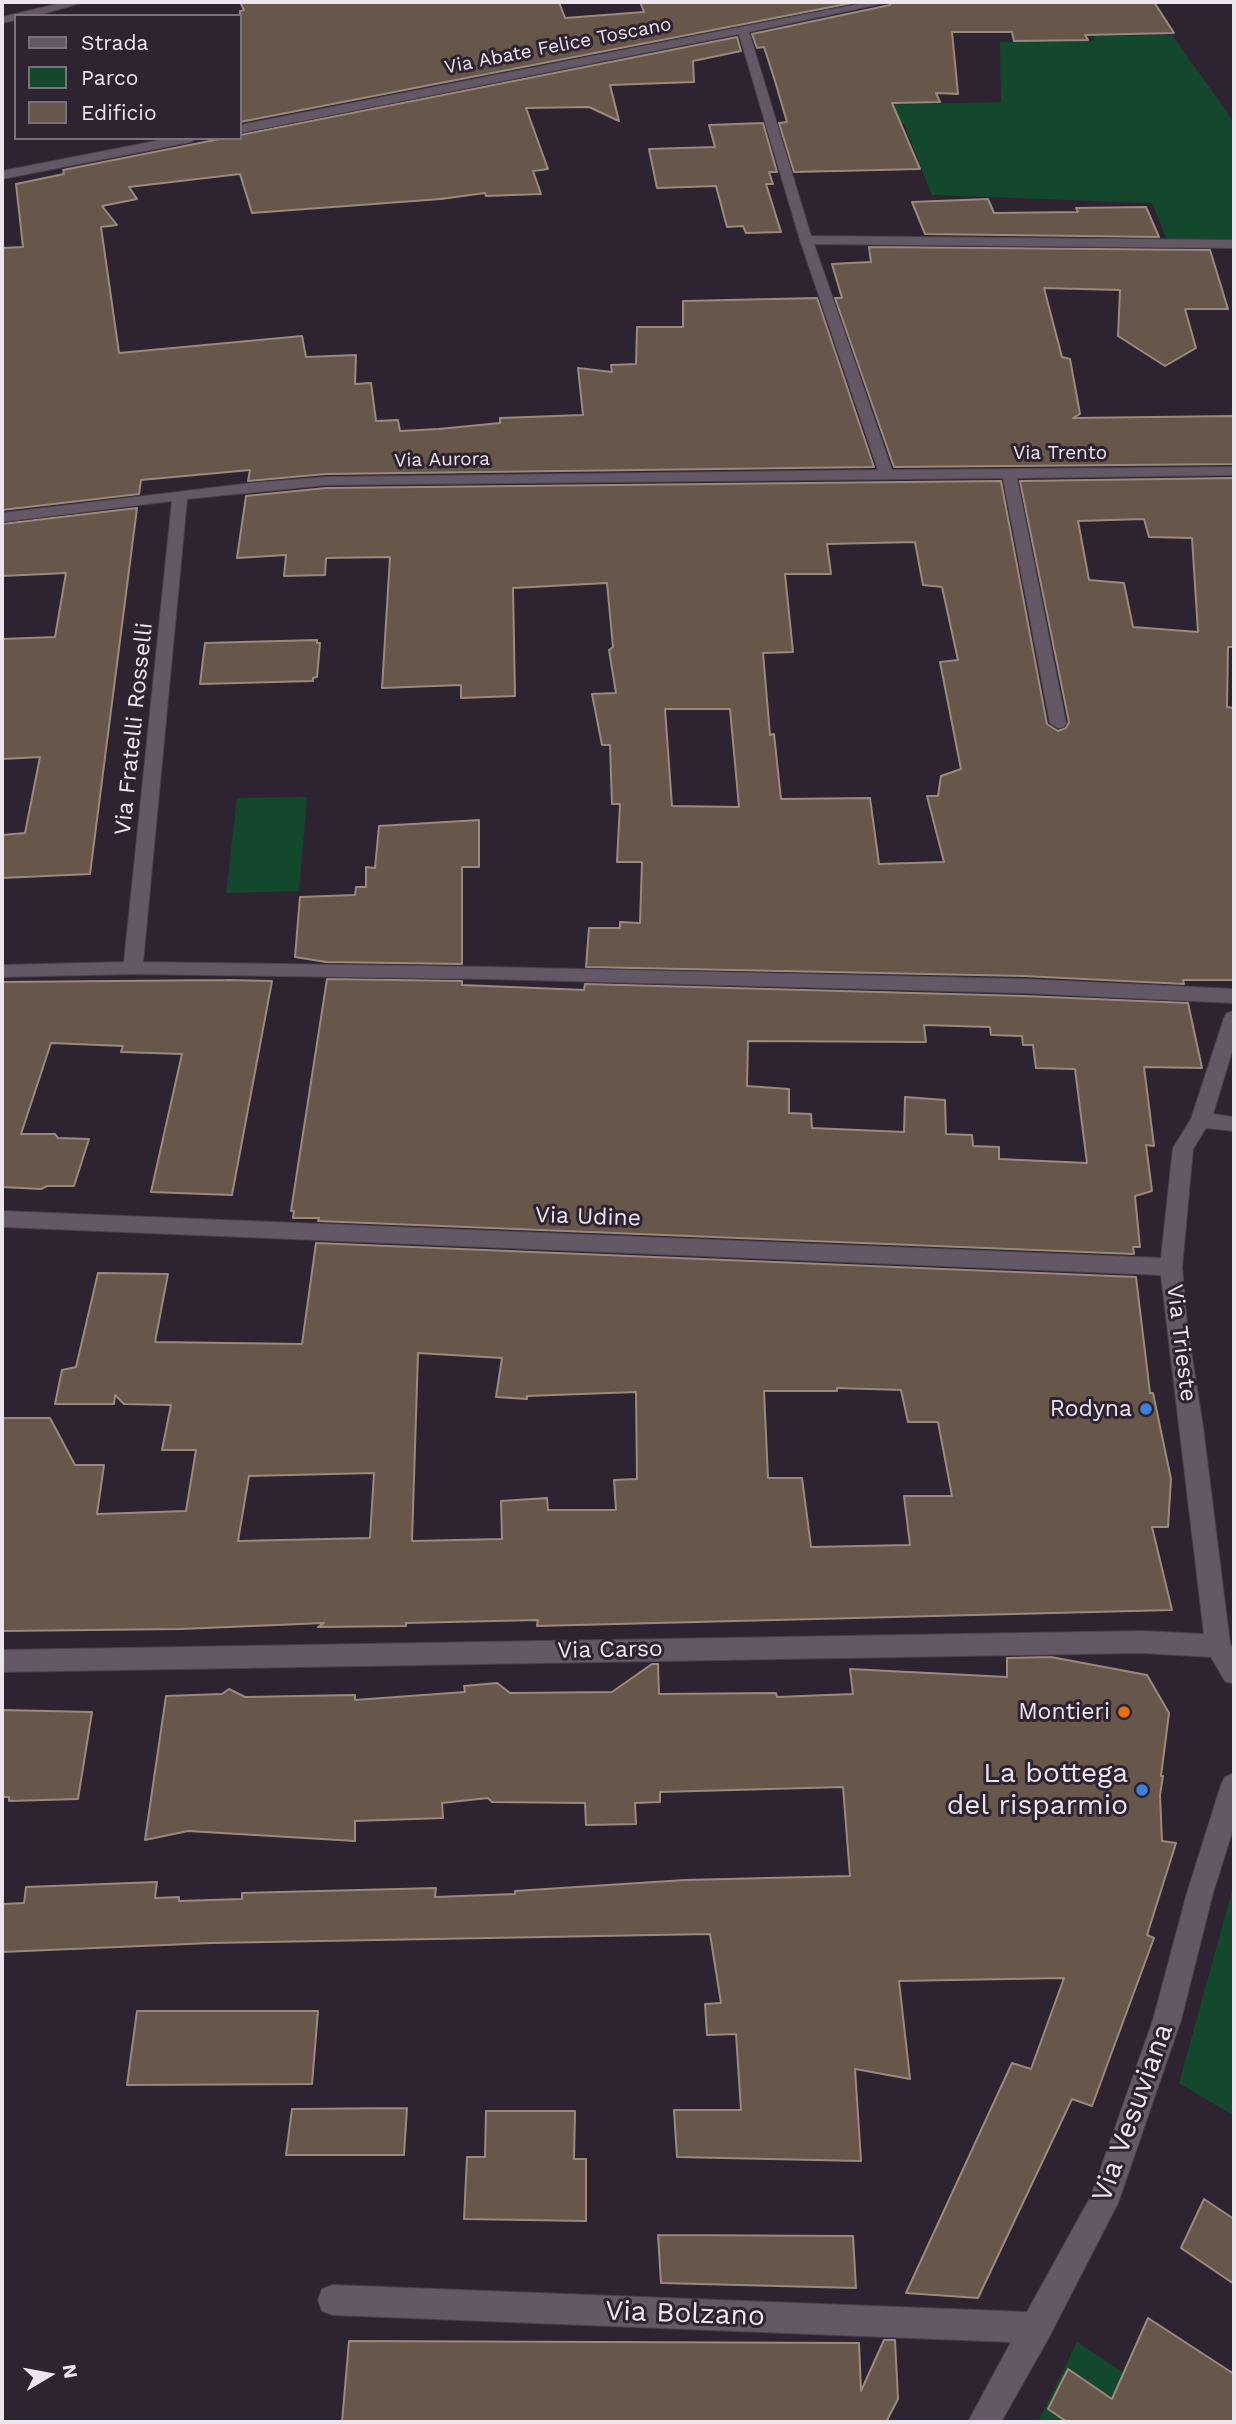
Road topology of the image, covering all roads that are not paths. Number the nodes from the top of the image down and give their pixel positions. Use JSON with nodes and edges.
{"nodes":[{"id":1,"x":79,"y":2,"type":"edge"},
{"id":2,"x":884,"y":2,"type":"edge"},
{"id":3,"x":29,"y":14,"type":"edge"},
{"id":4,"x":743,"y":30,"type":"junction"},
{"id":5,"x":242,"y":129,"type":"edge"},
{"id":6,"x":181,"y":140,"type":"edge"},
{"id":7,"x":2,"y":175,"type":"edge"},
{"id":8,"x":806,"y":240,"type":"junction"},
{"id":9,"x":1234,"y":244,"type":"edge"},
{"id":10,"x":1234,"y":471,"type":"edge"},
{"id":11,"x":886,"y":473,"type":"junction"},
{"id":12,"x":1009,"y":473,"type":"junction"},
{"id":13,"x":180,"y":496,"type":"junction"},
{"id":14,"x":2,"y":517,"type":"edge"},
{"id":15,"x":1058,"y":723,"type":"dead end"},
{"id":16,"x":133,"y":968,"type":"junction"},
{"id":17,"x":2,"y":971,"type":"edge"},
{"id":18,"x":1234,"y":996,"type":"edge"},
{"id":19,"x":1234,"y":1018,"type":"edge"},
{"id":20,"x":1201,"y":1120,"type":"junction"},
{"id":21,"x":1234,"y":1124,"type":"edge"},
{"id":22,"x":2,"y":1219,"type":"edge"},
{"id":23,"x":1171,"y":1267,"type":"junction"},
{"id":24,"x":1218,"y":1646,"type":"junction"},
{"id":25,"x":2,"y":1661,"type":"edge"},
{"id":26,"x":1234,"y":1673,"type":"edge"},
{"id":27,"x":1234,"y":1785,"type":"edge"},
{"id":28,"x":333,"y":2300,"type":"dead end"},
{"id":29,"x":1037,"y":2328,"type":"junction"},
{"id":30,"x":984,"y":2422,"type":"edge"}],
"edges":[{"from":1,"to":3,"type":"street"},
{"from":2,"to":4,"type":"street","name":"Via Abate Felice Toscano"},
{"from":4,"to":5,"type":"street","name":"Via Abate Felice Toscano"},
{"from":4,"to":8,"type":"street"},
{"from":6,"to":7,"type":"street"},
{"from":8,"to":9,"type":"street"},
{"from":8,"to":11,"type":"street"},
{"from":10,"to":12,"type":"street","name":"Via Trento"},
{"from":11,"to":12,"type":"street","name":"Via Trento"},
{"from":11,"to":13,"type":"street","name":"Via Aurora"},
{"from":12,"to":15,"type":"street"},
{"from":13,"to":14,"type":"street","name":"Via Aurora"},
{"from":13,"to":16,"type":"street","name":"Via Fratelli Rosselli"},
{"from":16,"to":17,"type":"street"},
{"from":16,"to":18,"type":"street"},
{"from":19,"to":20,"type":"street","name":"Via Trieste"},
{"from":20,"to":21,"type":"street"},
{"from":20,"to":23,"type":"street","name":"Via Trieste"},
{"from":22,"to":23,"type":"street","name":"Via Udine"},
{"from":23,"to":24,"type":"street","name":"Via Trieste"},
{"from":24,"to":25,"type":"street","name":"Via Carso"},
{"from":24,"to":26,"type":"street","name":"Via Trieste"},
{"from":27,"to":29,"type":"street","name":"Via Vesuviana"},
{"from":28,"to":29,"type":"street","name":"Via Bolzano"},
{"from":29,"to":30,"type":"street","name":"Via Vesuviana"}]}
